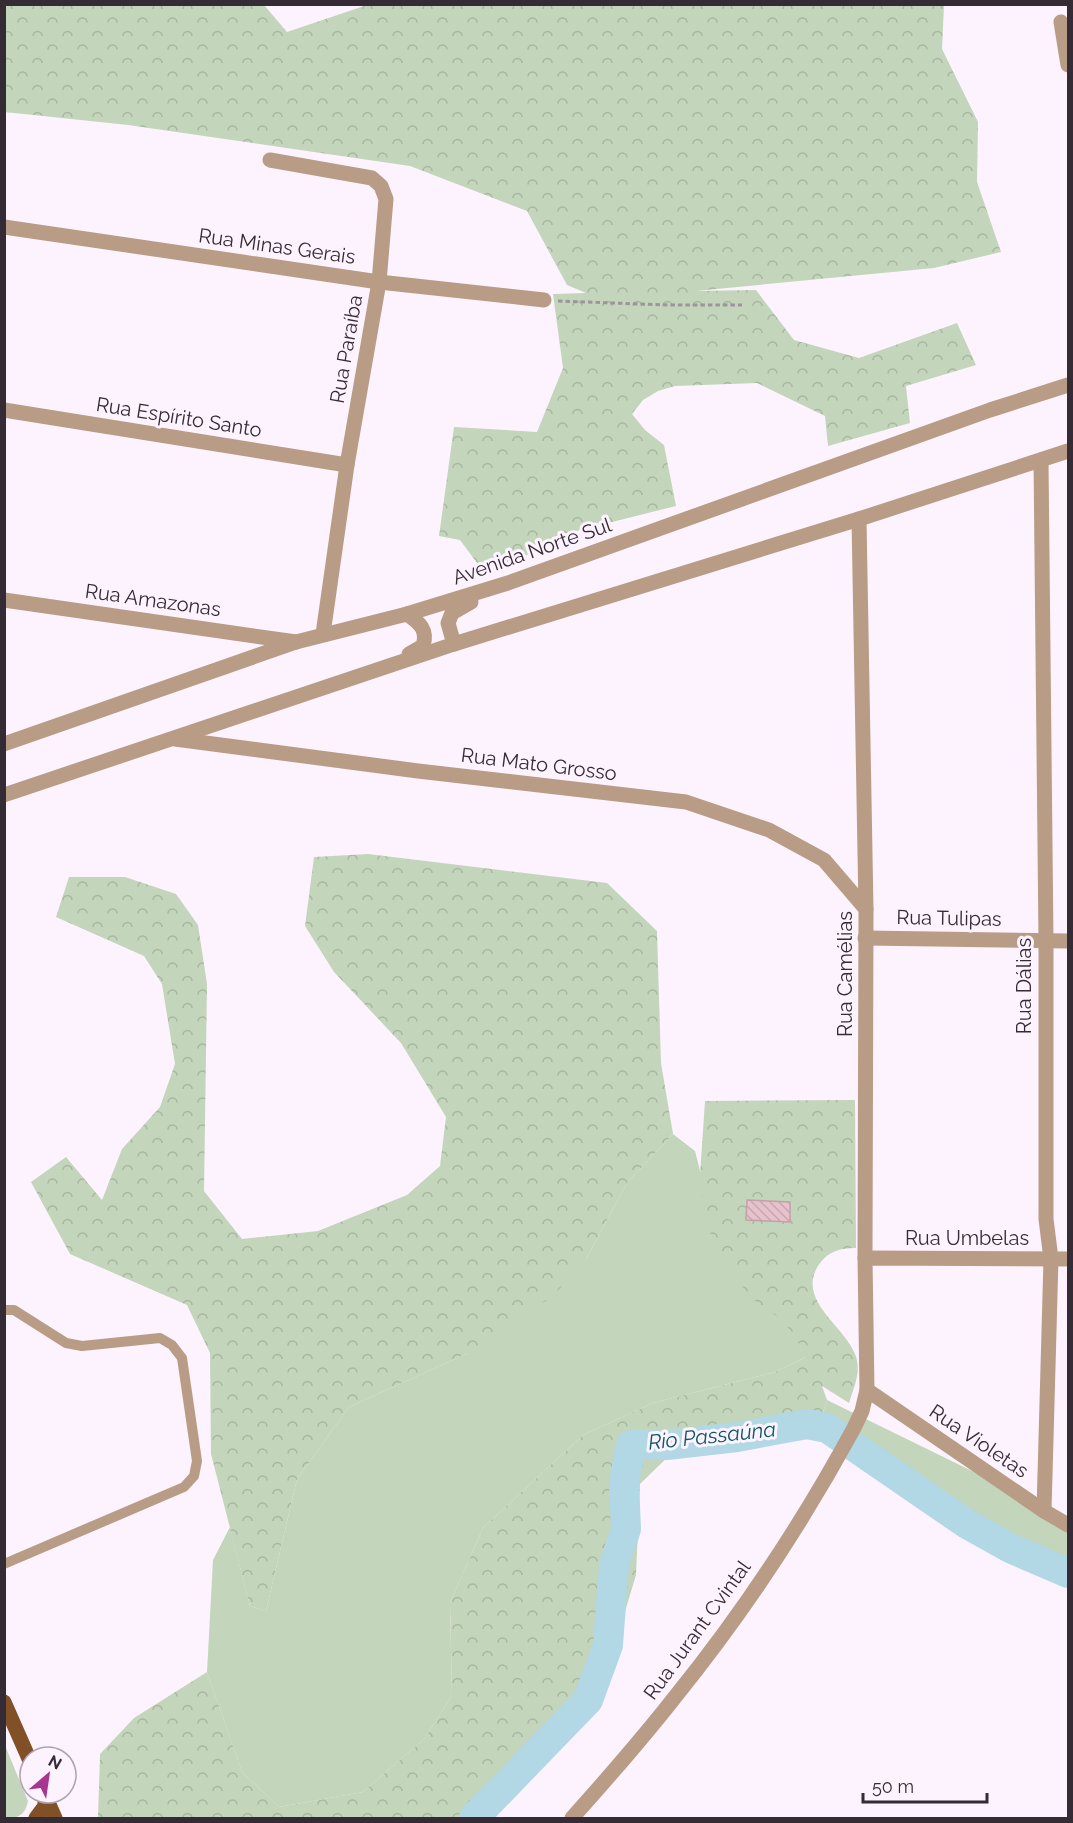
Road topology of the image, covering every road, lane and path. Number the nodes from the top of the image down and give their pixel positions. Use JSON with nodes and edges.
{"nodes":[{"id":1,"x":1061,"y":22,"type":"dead end"},
{"id":2,"x":1068,"y":65,"type":"edge"},
{"id":3,"x":270,"y":160,"type":"dead end"},
{"id":4,"x":4,"y":227,"type":"edge"},
{"id":5,"x":379,"y":282,"type":"junction"},
{"id":6,"x":544,"y":300,"type":"joint"},
{"id":7,"x":742,"y":305,"type":"dead end"},
{"id":8,"x":1068,"y":385,"type":"edge"},
{"id":9,"x":4,"y":410,"type":"edge"},
{"id":10,"x":1068,"y":451,"type":"edge"},
{"id":11,"x":1041,"y":460,"type":"junction"},
{"id":12,"x":347,"y":465,"type":"junction"},
{"id":13,"x":859,"y":519,"type":"junction"},
{"id":14,"x":508,"y":583,"type":"junction"},
{"id":15,"x":4,"y":600,"type":"edge"},
{"id":16,"x":407,"y":614,"type":"junction"},
{"id":17,"x":323,"y":634,"type":"junction"},
{"id":18,"x":296,"y":642,"type":"junction"},
{"id":19,"x":454,"y":644,"type":"junction"},
{"id":20,"x":380,"y":669,"type":"junction"},
{"id":21,"x":175,"y":739,"type":"junction"},
{"id":22,"x":4,"y":744,"type":"edge"},
{"id":23,"x":4,"y":795,"type":"edge"},
{"id":24,"x":866,"y":909,"type":"junction"},
{"id":25,"x":865,"y":938,"type":"junction"},
{"id":26,"x":1046,"y":941,"type":"junction"},
{"id":27,"x":1068,"y":941,"type":"edge"},
{"id":28,"x":865,"y":1258,"type":"junction"},
{"id":29,"x":1052,"y":1259,"type":"junction"},
{"id":30,"x":1068,"y":1259,"type":"edge"},
{"id":31,"x":4,"y":1310,"type":"edge"},
{"id":32,"x":867,"y":1390,"type":"junction"},
{"id":33,"x":854,"y":1428,"type":"joint"},
{"id":34,"x":1044,"y":1511,"type":"junction"},
{"id":35,"x":1068,"y":1525,"type":"edge"},
{"id":36,"x":4,"y":1564,"type":"edge"},
{"id":37,"x":4,"y":1702,"type":"edge"},
{"id":38,"x":8,"y":1714,"type":"edge"},
{"id":39,"x":23,"y":1745,"type":"edge"},
{"id":40,"x":45,"y":1805,"type":"edge"},
{"id":41,"x":36,"y":1818,"type":"edge"},
{"id":42,"x":572,"y":1818,"type":"edge"}],
"edges":[{"from":1,"to":2,"type":"street"},
{"from":3,"to":5,"type":"street","name":"Rua Paraíba"},
{"from":4,"to":5,"type":"street","name":"Rua Minas Gerais"},
{"from":5,"to":6,"type":"street","name":"Rua Minas Gerais"},
{"from":5,"to":12,"type":"street","name":"Rua Paraíba"},
{"from":6,"to":7,"type":"path"},
{"from":8,"to":14,"type":"street","name":"Avenida Norte Sul"},
{"from":9,"to":12,"type":"street","name":"Rua Espírito Santo"},
{"from":10,"to":11,"type":"street"},
{"from":11,"to":13,"type":"street"},
{"from":11,"to":26,"type":"street","name":"Rua Dálias"},
{"from":12,"to":17,"type":"street","name":"Rua Paraíba"},
{"from":13,"to":19,"type":"street"},
{"from":13,"to":24,"type":"street","name":"Rua Camélias"},
{"from":14,"to":16,"type":"street","name":"Avenida Norte Sul"},
{"from":14,"to":19,"type":"street"},
{"from":15,"to":18,"type":"street","name":"Rua Amazonas"},
{"from":16,"to":17,"type":"street","name":"Avenida Norte Sul"},
{"from":16,"to":20,"type":"street"},
{"from":17,"to":18,"type":"street","name":"Avenida Norte Sul"},
{"from":18,"to":22,"type":"street","name":"Avenida Norte Sul"},
{"from":19,"to":20,"type":"street"},
{"from":20,"to":21,"type":"street"},
{"from":21,"to":23,"type":"street"},
{"from":21,"to":24,"type":"street","name":"Rua Mato Grosso"},
{"from":24,"to":25,"type":"street","name":"Rua Camélias"},
{"from":25,"to":26,"type":"street","name":"Rua Tulipas"},
{"from":25,"to":28,"type":"street","name":"Rua Camélias"},
{"from":26,"to":27,"type":"street","name":"Rua Tulipas"},
{"from":26,"to":29,"type":"street","name":"Rua Dálias"},
{"from":28,"to":29,"type":"street","name":"Rua Umbelas"},
{"from":28,"to":32,"type":"street","name":"Rua Camélias"},
{"from":29,"to":30,"type":"street","name":"Rua Umbelas"},
{"from":29,"to":34,"type":"street","name":"Rua Dálias"},
{"from":31,"to":36,"type":"lane"},
{"from":32,"to":33,"type":"street","name":"Rua Camélias"},
{"from":32,"to":34,"type":"street","name":"Rua Violetas"},
{"from":33,"to":42,"type":"street","name":"Rua Jurant Cvintal"},
{"from":34,"to":35,"type":"street","name":"Rua Violetas"},
{"from":37,"to":38,"type":"main road"},
{"from":38,"to":39,"type":"main road"},
{"from":40,"to":41,"type":"main road"}]}
